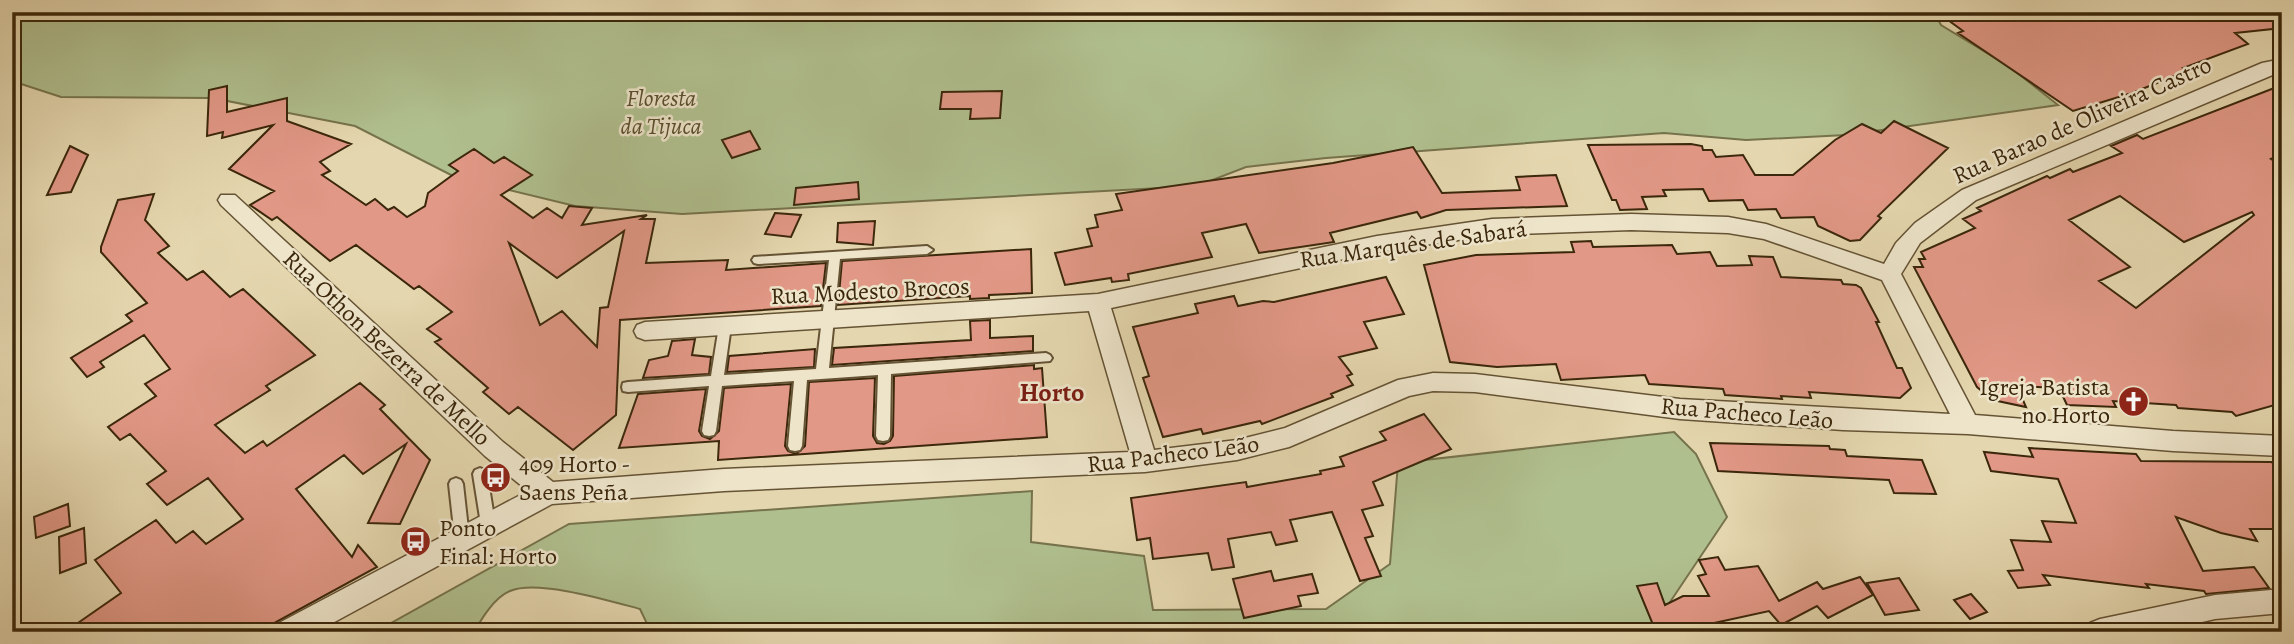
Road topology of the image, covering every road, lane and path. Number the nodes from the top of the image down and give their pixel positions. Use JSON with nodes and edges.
{"nodes":[{"id":1,"x":2282,"y":65,"type":"edge"},
{"id":2,"x":228,"y":200,"type":"dead end"},
{"id":3,"x":928,"y":250,"type":"dead end"},
{"id":4,"x":835,"y":256,"type":"junction"},
{"id":5,"x":758,"y":260,"type":"dead end"},
{"id":6,"x":1890,"y":274,"type":"junction"},
{"id":7,"x":1098,"y":302,"type":"junction"},
{"id":8,"x":828,"y":320,"type":"junction"},
{"id":9,"x":725,"y":326,"type":"junction"},
{"id":10,"x":645,"y":331,"type":"dead end"},
{"id":11,"x":1046,"y":358,"type":"dead end"},
{"id":12,"x":885,"y":369,"type":"junction"},
{"id":13,"x":822,"y":373,"type":"junction"},
{"id":14,"x":801,"y":374,"type":"junction"},
{"id":15,"x":717,"y":380,"type":"junction"},
{"id":16,"x":628,"y":387,"type":"dead end"},
{"id":17,"x":1968,"y":424,"type":"junction"},
{"id":18,"x":709,"y":431,"type":"dead end"},
{"id":19,"x":2282,"y":431,"type":"edge"},
{"id":20,"x":2120,"y":434,"type":"junction"},
{"id":21,"x":883,"y":436,"type":"dead end"},
{"id":22,"x":795,"y":446,"type":"dead end"},
{"id":23,"x":2282,"y":446,"type":"edge"},
{"id":24,"x":1145,"y":462,"type":"junction"},
{"id":25,"x":480,"y":474,"type":"dead end"},
{"id":26,"x":456,"y":484,"type":"dead end"},
{"id":27,"x":548,"y":493,"type":"junction"},
{"id":28,"x":488,"y":524,"type":"junction"},
{"id":29,"x":462,"y":538,"type":"junction"},
{"id":30,"x":2282,"y":601,"type":"edge"},
{"id":31,"x":289,"y":632,"type":"edge"},
{"id":32,"x":2100,"y":632,"type":"edge"}],
"edges":[{"from":1,"to":6,"type":"street","name":"Rua Barao de Oliveira Castro"},
{"from":2,"to":27,"type":"street","name":"Rua Othon Bezerra de Mello"},
{"from":3,"to":4,"type":"lane"},
{"from":4,"to":5,"type":"lane"},
{"from":4,"to":8,"type":"lane"},
{"from":6,"to":7,"type":"street","name":"Rua Marquês de Sabará"},
{"from":6,"to":17,"type":"street"},
{"from":7,"to":8,"type":"street","name":"Rua Modesto Brocos"},
{"from":7,"to":24,"type":"street"},
{"from":8,"to":9,"type":"street","name":"Rua Modesto Brocos"},
{"from":8,"to":13,"type":"lane"},
{"from":9,"to":10,"type":"street","name":"Rua Modesto Brocos"},
{"from":9,"to":15,"type":"lane"},
{"from":11,"to":12,"type":"lane"},
{"from":12,"to":13,"type":"lane"},
{"from":12,"to":21,"type":"lane"},
{"from":13,"to":14,"type":"lane"},
{"from":14,"to":15,"type":"lane"},
{"from":14,"to":22,"type":"lane"},
{"from":15,"to":16,"type":"lane"},
{"from":15,"to":18,"type":"lane"},
{"from":17,"to":20,"type":"street","name":"Rua Pacheco Leão"},
{"from":17,"to":24,"type":"street","name":"Rua Pacheco Leão"},
{"from":19,"to":20,"type":"street","name":"Rua Pacheco Leão"},
{"from":20,"to":23,"type":"street","name":"Rua Pacheco Leão"},
{"from":24,"to":27,"type":"street","name":"Rua Pacheco Leão"},
{"from":25,"to":28,"type":"lane"},
{"from":26,"to":29,"type":"lane"},
{"from":27,"to":28,"type":"street","name":"Rua Pacheco Leão"},
{"from":28,"to":29,"type":"street","name":"Rua Pacheco Leão"},
{"from":29,"to":31,"type":"street","name":"Rua Pacheco Leão"},
{"from":30,"to":32,"type":"street"}]}
